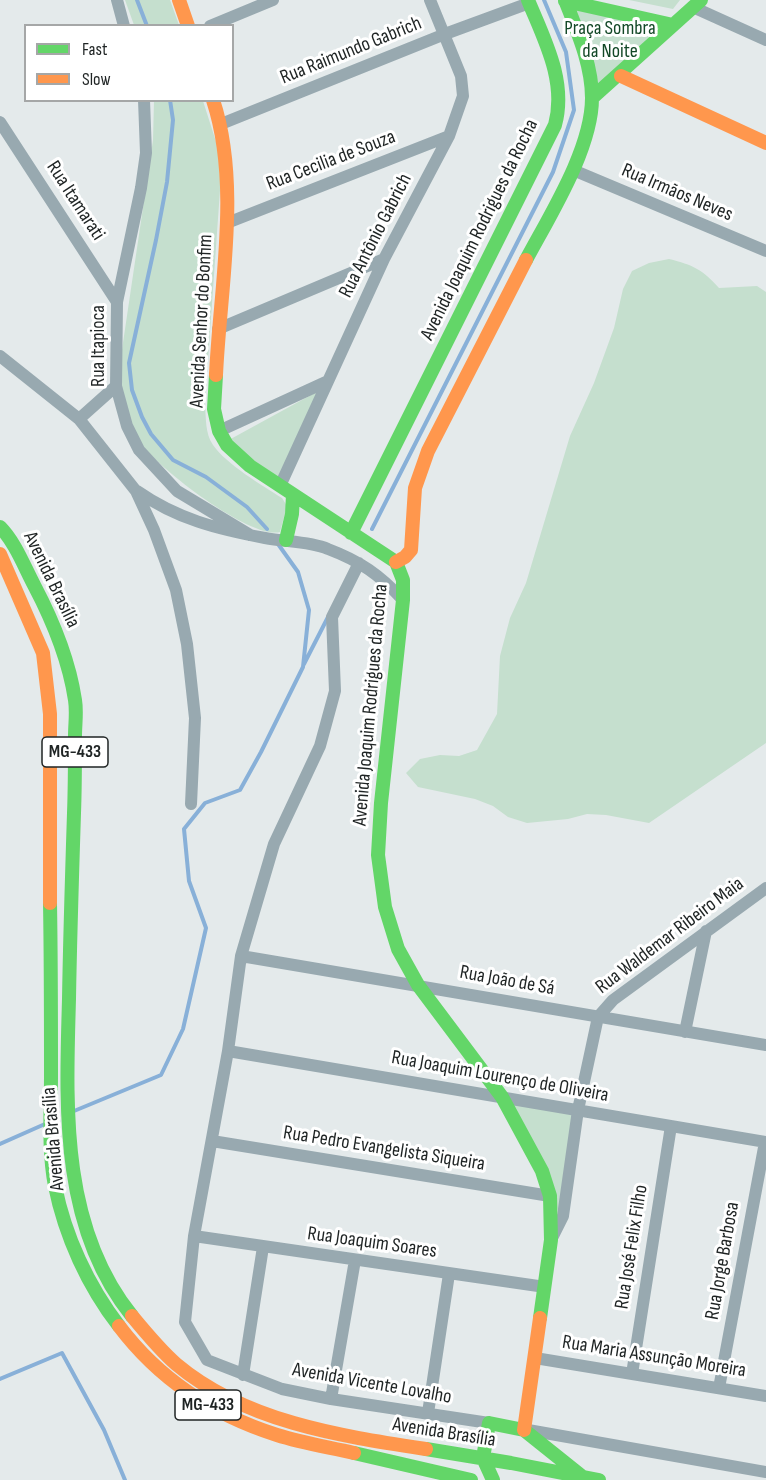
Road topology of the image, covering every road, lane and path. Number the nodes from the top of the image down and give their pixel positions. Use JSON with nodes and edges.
{"nodes":[{"id":1,"x":117,"y":0,"type":"edge"},
{"id":2,"x":179,"y":0,"type":"edge"},
{"id":3,"x":273,"y":0,"type":"edge"},
{"id":4,"x":430,"y":0,"type":"edge"},
{"id":5,"x":565,"y":0,"type":"edge"},
{"id":6,"x":529,"y":1,"type":"edge"},
{"id":7,"x":698,"y":4,"type":"edge"},
{"id":8,"x":123,"y":24,"type":"edge"},
{"id":9,"x":187,"y":24,"type":"edge"},
{"id":10,"x":215,"y":24,"type":"edge"},
{"id":11,"x":673,"y":25,"type":"junction"},
{"id":12,"x":445,"y":34,"type":"junction"},
{"id":13,"x":766,"y":40,"type":"edge"},
{"id":14,"x":621,"y":76,"type":"junction"},
{"id":15,"x":592,"y":98,"type":"junction"},
{"id":16,"x":144,"y":102,"type":"edge"},
{"id":17,"x":214,"y":102,"type":"edge"},
{"id":18,"x":0,"y":122,"type":"edge"},
{"id":19,"x":221,"y":124,"type":"junction"},
{"id":20,"x":449,"y":136,"type":"junction"},
{"id":21,"x":766,"y":143,"type":"edge"},
{"id":22,"x":573,"y":170,"type":"junction"},
{"id":23,"x":227,"y":223,"type":"junction"},
{"id":24,"x":766,"y":251,"type":"edge"},
{"id":25,"x":384,"y":259,"type":"junction"},
{"id":26,"x":117,"y":302,"type":"junction"},
{"id":27,"x":218,"y":329,"type":"junction"},
{"id":28,"x":0,"y":356,"type":"edge"},
{"id":29,"x":328,"y":381,"type":"junction"},
{"id":30,"x":116,"y":386,"type":"junction"},
{"id":31,"x":79,"y":419,"type":"junction"},
{"id":32,"x":219,"y":431,"type":"junction"},
{"id":33,"x":280,"y":486,"type":"junction"},
{"id":34,"x":136,"y":491,"type":"junction"},
{"id":35,"x":293,"y":495,"type":"junction"},
{"id":36,"x":0,"y":527,"type":"edge"},
{"id":37,"x":351,"y":533,"type":"junction"},
{"id":38,"x":250,"y":535,"type":"junction"},
{"id":39,"x":286,"y":540,"type":"junction"},
{"id":40,"x":0,"y":554,"type":"edge"},
{"id":41,"x":359,"y":562,"type":"junction"},
{"id":42,"x":396,"y":562,"type":"junction"},
{"id":43,"x":370,"y":569,"type":"junction"},
{"id":44,"x":403,"y":600,"type":"junction"},
{"id":45,"x":191,"y":804,"type":"dead end"},
{"id":46,"x":766,"y":888,"type":"edge"},
{"id":47,"x":705,"y":932,"type":"junction"},
{"id":48,"x":241,"y":956,"type":"junction"},
{"id":49,"x":418,"y":985,"type":"junction"},
{"id":50,"x":598,"y":1017,"type":"junction"},
{"id":51,"x":685,"y":1032,"type":"junction"},
{"id":52,"x":766,"y":1045,"type":"edge"},
{"id":53,"x":228,"y":1051,"type":"junction"},
{"id":54,"x":502,"y":1097,"type":"junction"},
{"id":55,"x":578,"y":1110,"type":"junction"},
{"id":56,"x":671,"y":1126,"type":"junction"},
{"id":57,"x":212,"y":1141,"type":"junction"},
{"id":58,"x":765,"y":1142,"type":"edge"},
{"id":59,"x":550,"y":1196,"type":"junction"},
{"id":60,"x":194,"y":1236,"type":"junction"},
{"id":61,"x":551,"y":1240,"type":"junction"},
{"id":62,"x":263,"y":1247,"type":"junction"},
{"id":63,"x":355,"y":1260,"type":"junction"},
{"id":64,"x":449,"y":1274,"type":"junction"},
{"id":65,"x":545,"y":1287,"type":"junction"},
{"id":66,"x":535,"y":1358,"type":"junction"},
{"id":67,"x":632,"y":1374,"type":"junction"},
{"id":68,"x":243,"y":1375,"type":"junction"},
{"id":69,"x":719,"y":1388,"type":"junction"},
{"id":70,"x":766,"y":1396,"type":"edge"},
{"id":71,"x":331,"y":1399,"type":"junction"},
{"id":72,"x":428,"y":1413,"type":"junction"},
{"id":73,"x":489,"y":1423,"type":"junction"},
{"id":74,"x":524,"y":1430,"type":"junction"},
{"id":75,"x":483,"y":1458,"type":"junction"},
{"id":76,"x":766,"y":1472,"type":"edge"},
{"id":77,"x":585,"y":1478,"type":"edge"},
{"id":78,"x":471,"y":1480,"type":"edge"},
{"id":79,"x":493,"y":1480,"type":"edge"},
{"id":80,"x":599,"y":1480,"type":"edge"}],
"edges":[{"from":1,"to":8,"type":"street"},
{"from":2,"to":9,"type":"street"},
{"from":3,"to":10,"type":"street"},
{"from":4,"to":12,"type":"street","name":"Rua Antônio Gabrich"},
{"from":5,"to":11,"type":"street"},
{"from":5,"to":15,"type":"street","name":"Avenida Joaquim Rodrigues da Rocha"},
{"from":6,"to":12,"type":"street","name":"Rua Raimundo Gabrich"},
{"from":6,"to":37,"type":"street","name":"Avenida Joaquim Rodrigues da Rocha"},
{"from":7,"to":11,"type":"street"},
{"from":7,"to":13,"type":"street"},
{"from":11,"to":14,"type":"street"},
{"from":12,"to":19,"type":"street","name":"Rua Raimundo Gabrich"},
{"from":12,"to":20,"type":"street","name":"Rua Antônio Gabrich"},
{"from":14,"to":15,"type":"street"},
{"from":14,"to":21,"type":"street"},
{"from":15,"to":22,"type":"street","name":"Avenida Joaquim Rodrigues da Rocha"},
{"from":16,"to":26,"type":"street","name":"Rua Itapioca"},
{"from":17,"to":19,"type":"street","name":"Avenida Senhor do Bonfim"},
{"from":18,"to":26,"type":"street","name":"Rua Itamarati"},
{"from":19,"to":23,"type":"street","name":"Avenida Senhor do Bonfim"},
{"from":20,"to":23,"type":"street","name":"Rua Cecilia de Souza"},
{"from":20,"to":25,"type":"street","name":"Rua Antônio Gabrich"},
{"from":22,"to":24,"type":"street","name":"Rua Irmãos Neves"},
{"from":22,"to":42,"type":"street","name":"Avenida Joaquim Rodrigues da Rocha"},
{"from":23,"to":27,"type":"street","name":"Avenida Senhor do Bonfim"},
{"from":25,"to":27,"type":"street"},
{"from":25,"to":29,"type":"street","name":"Rua Antônio Gabrich"},
{"from":26,"to":30,"type":"street","name":"Rua Itapioca"},
{"from":27,"to":32,"type":"street","name":"Avenida Senhor do Bonfim"},
{"from":28,"to":31,"type":"street"},
{"from":29,"to":32,"type":"street"},
{"from":29,"to":33,"type":"street","name":"Rua Antônio Gabrich"},
{"from":30,"to":31,"type":"street"},
{"from":30,"to":38,"type":"street","name":"Rua Itapioca"},
{"from":31,"to":34,"type":"street"},
{"from":32,"to":33,"type":"street","name":"Avenida Senhor do Bonfim"},
{"from":33,"to":35,"type":"street","name":"Avenida Senhor do Bonfim"},
{"from":34,"to":38,"type":"street"},
{"from":34,"to":45,"type":"street"},
{"from":35,"to":37,"type":"street","name":"Avenida Senhor do Bonfim"},
{"from":35,"to":39,"type":"street"},
{"from":36,"to":75,"type":"street","name":"Avenida Brasília","number":"MG-433"},
{"from":37,"to":42,"type":"street","name":"Avenida Senhor do Bonfim"},
{"from":38,"to":39,"type":"street"},
{"from":39,"to":41,"type":"street"},
{"from":40,"to":78,"type":"street","name":"Avenida Brasília","number":"MG-433"},
{"from":41,"to":43,"type":"street"},
{"from":41,"to":48,"type":"street","name":"Avenida Vicente Lovalho"},
{"from":42,"to":43,"type":"street"},
{"from":42,"to":44,"type":"street","name":"Avenida Joaquim Rodrigues da Rocha"},
{"from":43,"to":44,"type":"street"},
{"from":44,"to":49,"type":"street","name":"Avenida Joaquim Rodrigues da Rocha"},
{"from":46,"to":47,"type":"street","name":"Rua Waldemar Ribeiro Maia"},
{"from":47,"to":50,"type":"street","name":"Rua Waldemar Ribeiro Maia"},
{"from":47,"to":51,"type":"street"},
{"from":48,"to":49,"type":"street","name":"Rua João de Sá"},
{"from":48,"to":53,"type":"street","name":"Avenida Vicente Lovalho"},
{"from":49,"to":50,"type":"street","name":"Rua João de Sá"},
{"from":49,"to":54,"type":"street","name":"Avenida Joaquim Rodrigues da Rocha"},
{"from":50,"to":51,"type":"street","name":"Rua João de Sá"},
{"from":50,"to":55,"type":"street","name":"Avenida Joaquim Rodrigues da Rocha"},
{"from":51,"to":52,"type":"street","name":"Rua João de Sá"},
{"from":53,"to":54,"type":"street","name":"Rua Joaquim Lourenço de Oliveira"},
{"from":53,"to":57,"type":"street","name":"Avenida Vicente Lovalho"},
{"from":54,"to":55,"type":"street","name":"Rua Joaquim Lourenço de Oliveira"},
{"from":54,"to":59,"type":"street","name":"Avenida Joaquim Rodrigues da Rocha"},
{"from":55,"to":56,"type":"street","name":"Rua Joaquim Lourenço de Oliveira"},
{"from":55,"to":61,"type":"street","name":"Avenida Joaquim Rodrigues da Rocha"},
{"from":56,"to":58,"type":"street","name":"Rua Joaquim Lourenço de Oliveira"},
{"from":56,"to":67,"type":"street","name":"Rua José Felix Filho"},
{"from":57,"to":59,"type":"street","name":"Rua Pedro Evangelista Siqueira"},
{"from":57,"to":60,"type":"street","name":"Avenida Vicente Lovalho"},
{"from":58,"to":69,"type":"street","name":"Rua Jorge Barbosa"},
{"from":59,"to":61,"type":"street","name":"Avenida Joaquim Rodrigues da Rocha"},
{"from":60,"to":62,"type":"street","name":"Rua Joaquim Soares"},
{"from":60,"to":68,"type":"street","name":"Avenida Vicente Lovalho"},
{"from":61,"to":65,"type":"street","name":"Avenida Joaquim Rodrigues da Rocha"},
{"from":62,"to":63,"type":"street","name":"Rua Joaquim Soares"},
{"from":62,"to":68,"type":"street"},
{"from":63,"to":64,"type":"street","name":"Rua Joaquim Soares"},
{"from":63,"to":71,"type":"street"},
{"from":64,"to":65,"type":"street","name":"Rua Joaquim Soares"},
{"from":64,"to":72,"type":"street"},
{"from":65,"to":66,"type":"street","name":"Avenida Joaquim Rodrigues da Rocha"},
{"from":66,"to":67,"type":"street","name":"Rua Maria Assunção Moreira"},
{"from":66,"to":74,"type":"street","name":"Avenida Joaquim Rodrigues da Rocha"},
{"from":67,"to":69,"type":"street","name":"Rua Maria Assunção Moreira"},
{"from":68,"to":71,"type":"street","name":"Avenida Vicente Lovalho"},
{"from":69,"to":70,"type":"street","name":"Rua Maria Assunção Moreira"},
{"from":71,"to":72,"type":"street","name":"Avenida Vicente Lovalho"},
{"from":72,"to":73,"type":"street","name":"Avenida Vicente Lovalho"},
{"from":73,"to":74,"type":"street","name":"Avenida Vicente Lovalho"},
{"from":73,"to":75,"type":"street"},
{"from":74,"to":76,"type":"street","name":"Avenida Vicente Lovalho"},
{"from":74,"to":77,"type":"street"},
{"from":75,"to":77,"type":"street","name":"Avenida Brasília","number":"MG-433"},
{"from":75,"to":79,"type":"street"},
{"from":77,"to":80,"type":"street","name":"Avenida Brasília","number":"MG-433"}]}
